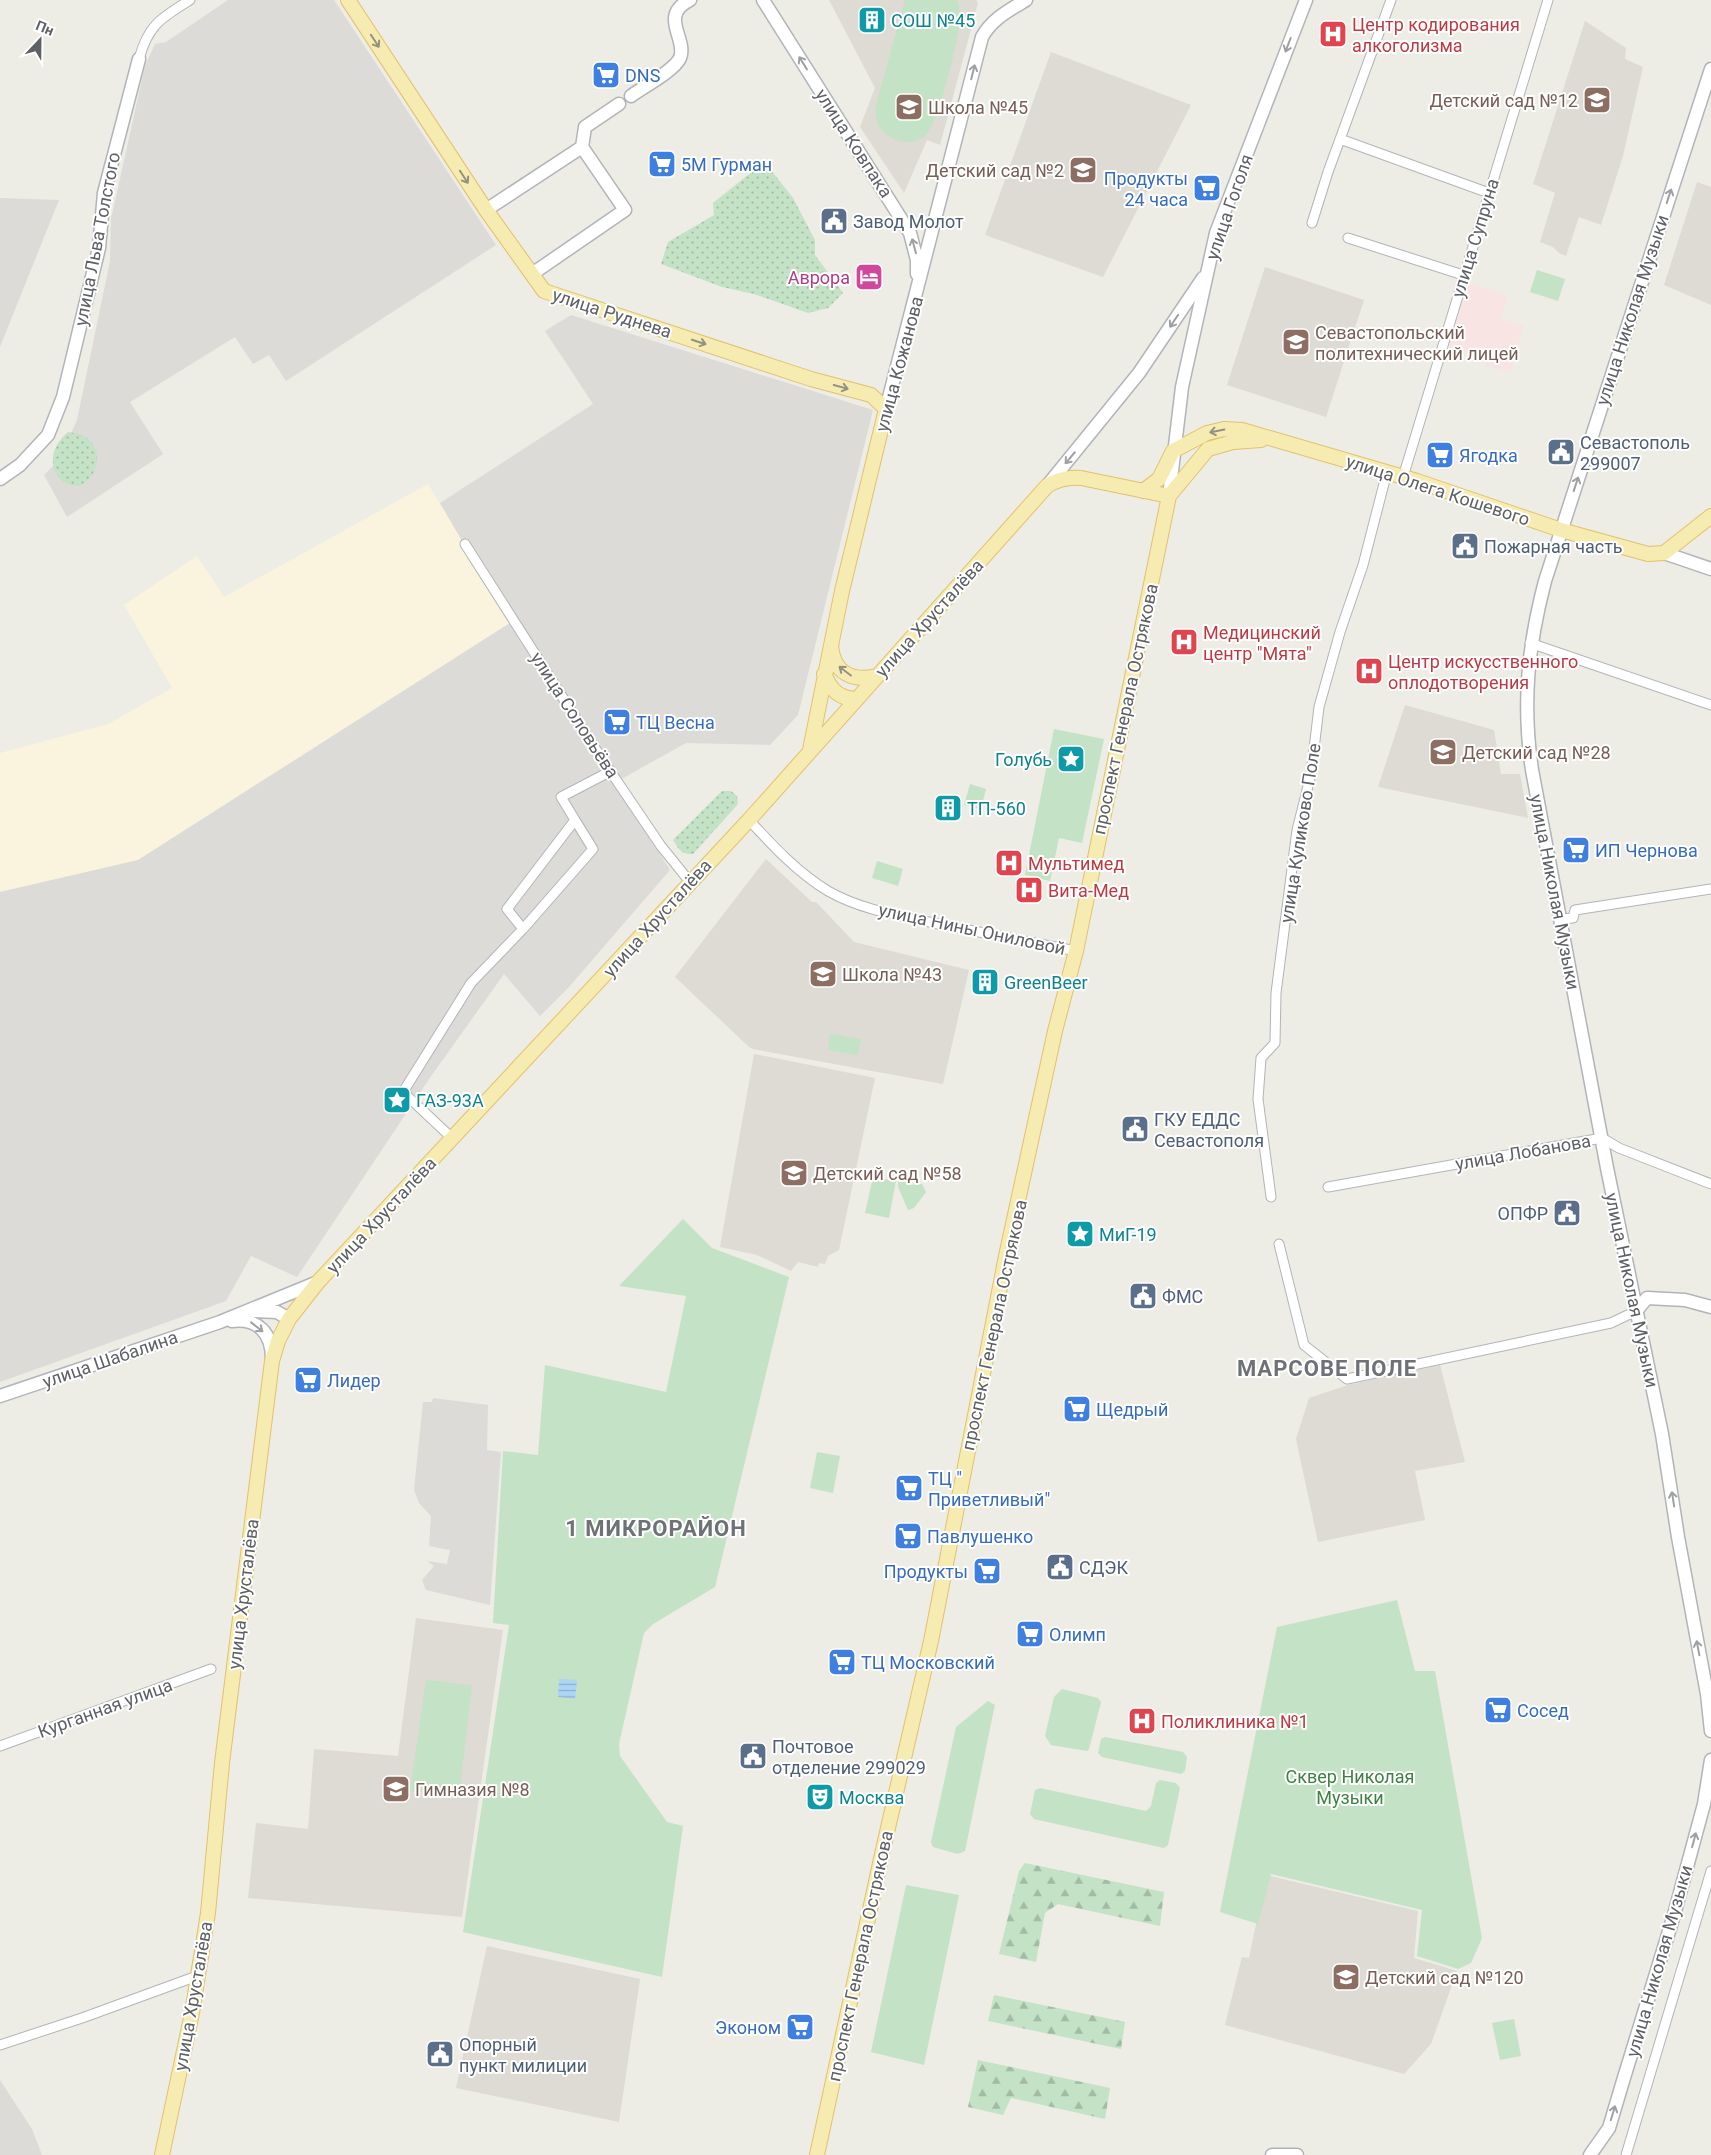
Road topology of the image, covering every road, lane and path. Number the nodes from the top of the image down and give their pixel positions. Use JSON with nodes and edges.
{"nodes":[{"id":1,"x":190,"y":0,"type":"edge"},
{"id":2,"x":348,"y":0,"type":"edge"},
{"id":3,"x":690,"y":0,"type":"edge"},
{"id":4,"x":763,"y":0,"type":"edge"},
{"id":5,"x":1026,"y":0,"type":"edge"},
{"id":6,"x":1306,"y":0,"type":"edge"},
{"id":7,"x":1391,"y":0,"type":"edge"},
{"id":8,"x":1548,"y":0,"type":"edge"},
{"id":9,"x":138,"y":59,"type":"joint"},
{"id":10,"x":1711,"y":69,"type":"edge"},
{"id":11,"x":631,"y":96,"type":"dead end"},
{"id":12,"x":619,"y":104,"type":"dead end"},
{"id":13,"x":1340,"y":139,"type":"junction"},
{"id":14,"x":582,"y":147,"type":"junction"},
{"id":15,"x":1489,"y":193,"type":"junction"},
{"id":16,"x":486,"y":210,"type":"junction"},
{"id":17,"x":1312,"y":223,"type":"dead end"},
{"id":18,"x":1348,"y":238,"type":"dead end"},
{"id":19,"x":1208,"y":264,"type":"junction"},
{"id":20,"x":532,"y":274,"type":"junction"},
{"id":21,"x":1463,"y":275,"type":"junction"},
{"id":22,"x":917,"y":294,"type":"junction"},
{"id":23,"x":891,"y":392,"type":"junction"},
{"id":24,"x":871,"y":395,"type":"junction"},
{"id":25,"x":886,"y":409,"type":"junction"},
{"id":26,"x":1178,"y":422,"type":"junction"},
{"id":27,"x":1280,"y":440,"type":"junction"},
{"id":28,"x":1191,"y":442,"type":"junction"},
{"id":29,"x":1208,"y":449,"type":"junction"},
{"id":30,"x":1173,"y":451,"type":"junction"},
{"id":31,"x":1387,"y":472,"type":"junction"},
{"id":32,"x":1402,"y":476,"type":"junction"},
{"id":33,"x":0,"y":478,"type":"edge"},
{"id":34,"x":1047,"y":486,"type":"junction"},
{"id":35,"x":1143,"y":491,"type":"junction"},
{"id":36,"x":1169,"y":496,"type":"junction"},
{"id":37,"x":1711,"y":516,"type":"edge"},
{"id":38,"x":1561,"y":530,"type":"junction"},
{"id":39,"x":466,"y":544,"type":"dead end"},
{"id":40,"x":1664,"y":553,"type":"junction"},
{"id":41,"x":1711,"y":569,"type":"edge"},
{"id":42,"x":831,"y":642,"type":"junction"},
{"id":43,"x":1530,"y":643,"type":"junction"},
{"id":44,"x":824,"y":674,"type":"junction"},
{"id":45,"x":878,"y":676,"type":"junction"},
{"id":46,"x":857,"y":699,"type":"junction"},
{"id":47,"x":1711,"y":705,"type":"edge"},
{"id":48,"x":810,"y":750,"type":"junction"},
{"id":49,"x":611,"y":771,"type":"junction"},
{"id":50,"x":575,"y":820,"type":"junction"},
{"id":51,"x":749,"y":820,"type":"junction"},
{"id":52,"x":690,"y":882,"type":"junction"},
{"id":53,"x":1711,"y":889,"type":"edge"},
{"id":54,"x":1561,"y":919,"type":"junction"},
{"id":55,"x":523,"y":929,"type":"junction"},
{"id":56,"x":1076,"y":951,"type":"junction"},
{"id":57,"x":1602,"y":1138,"type":"junction"},
{"id":58,"x":453,"y":1139,"type":"junction"},
{"id":59,"x":1711,"y":1184,"type":"edge"},
{"id":60,"x":1328,"y":1187,"type":"dead end"},
{"id":61,"x":1271,"y":1197,"type":"dead end"},
{"id":62,"x":1279,"y":1244,"type":"dead end"},
{"id":63,"x":318,"y":1282,"type":"junction"},
{"id":64,"x":1711,"y":1307,"type":"edge"},
{"id":65,"x":249,"y":1311,"type":"junction"},
{"id":66,"x":1636,"y":1311,"type":"junction"},
{"id":67,"x":289,"y":1319,"type":"junction"},
{"id":68,"x":220,"y":1322,"type":"junction"},
{"id":69,"x":272,"y":1361,"type":"junction"},
{"id":70,"x":0,"y":1396,"type":"edge"},
{"id":71,"x":211,"y":1669,"type":"dead end"},
{"id":72,"x":1711,"y":1723,"type":"edge"},
{"id":73,"x":0,"y":1746,"type":"edge"},
{"id":74,"x":1711,"y":1760,"type":"edge"},
{"id":75,"x":1710,"y":1779,"type":"edge"},
{"id":76,"x":1711,"y":1871,"type":"edge"},
{"id":77,"x":197,"y":1976,"type":"junction"},
{"id":78,"x":0,"y":2045,"type":"edge"},
{"id":79,"x":162,"y":2155,"type":"edge"},
{"id":80,"x":818,"y":2155,"type":"edge"},
{"id":81,"x":1272,"y":2155,"type":"edge"},
{"id":82,"x":1297,"y":2155,"type":"edge"},
{"id":83,"x":1590,"y":2155,"type":"edge"},
{"id":84,"x":1626,"y":2155,"type":"edge"}],
"edges":[{"from":1,"to":9,"type":"street","name":"улица Льва Толстого"},
{"from":2,"to":16,"type":"main road","name":"улица Руднева","one_way":true},
{"from":3,"to":11,"type":"main road"},
{"from":22,"to":4,"type":"main road","name":"улица Ковпака","one_way":true},
{"from":22,"to":5,"type":"main road","name":"улица Кожанова","one_way":true},
{"from":6,"to":19,"type":"main road","name":"улица Гоголя","one_way":true},
{"from":7,"to":13,"type":"street"},
{"from":8,"to":15,"type":"street","name":"улица Супруна"},
{"from":9,"to":33,"type":"main road","name":"улица Льва Толстого"},
{"from":38,"to":10,"type":"main road","name":"улица Николая Музыки","one_way":true},
{"from":12,"to":14,"type":"main road"},
{"from":13,"to":15,"type":"street"},
{"from":13,"to":17,"type":"street"},
{"from":14,"to":16,"type":"main road"},
{"from":14,"to":20,"type":"main road"},
{"from":15,"to":21,"type":"street","name":"улица Супруна"},
{"from":16,"to":20,"type":"main road","name":"улица Руднева"},
{"from":18,"to":21,"type":"street"},
{"from":19,"to":26,"type":"main road","name":"улица Гоголя"},
{"from":19,"to":34,"type":"main road","name":"улица Хрусталёва","one_way":true},
{"from":20,"to":24,"type":"main road","name":"улица Руднева","one_way":true},
{"from":21,"to":32,"type":"street","name":"улица Супруна"},
{"from":22,"to":23,"type":"main road","name":"улица Кожанова"},
{"from":23,"to":24,"type":"main road","name":"улица Руднева"},
{"from":23,"to":25,"type":"main road","name":"улица Кожанова"},
{"from":24,"to":25,"type":"main road","name":"улица Руднева"},
{"from":25,"to":42,"type":"main road","name":"улица Кожанова"},
{"from":26,"to":28,"type":"main road"},
{"from":26,"to":30,"type":"main road","name":"улица Гоголя"},
{"from":27,"to":28,"type":"main road","name":"улица Олега Кошевого","one_way":true},
{"from":27,"to":29,"type":"main road","name":"улица Олега Кошевого"},
{"from":27,"to":31,"type":"main road","name":"улица Олега Кошевого"},
{"from":28,"to":29,"type":"main road"},
{"from":28,"to":30,"type":"main road","name":"улица Олега Кошевого"},
{"from":29,"to":36,"type":"main road"},
{"from":30,"to":35,"type":"main road"},
{"from":30,"to":36,"type":"main road","name":"улица Гоголя"},
{"from":31,"to":32,"type":"main road","name":"улица Олега Кошевого"},
{"from":31,"to":61,"type":"street","name":"улица Куликово Поле"},
{"from":32,"to":38,"type":"main road","name":"улица Олега Кошевого"},
{"from":34,"to":35,"type":"main road","name":"улица Хрусталёва"},
{"from":34,"to":45,"type":"main road","name":"улица Хрусталёва"},
{"from":35,"to":36,"type":"main road","name":"улица Хрусталёва"},
{"from":36,"to":56,"type":"main road","name":"проспект Генерала Острякова"},
{"from":37,"to":40,"type":"main road"},
{"from":38,"to":40,"type":"main road","name":"улица Олега Кошевого"},
{"from":38,"to":43,"type":"main road","name":"улица Николая Музыки"},
{"from":39,"to":49,"type":"street","name":"улица Соловьёва"},
{"from":40,"to":41,"type":"main road","name":"улица Олега Кошевого"},
{"from":42,"to":44,"type":"main road","name":"улица Кожанова"},
{"from":45,"to":42,"type":"main road","one_way":true},
{"from":43,"to":47,"type":"street"},
{"from":43,"to":54,"type":"main road","name":"улица Николая Музыки"},
{"from":44,"to":46,"type":"main road"},
{"from":44,"to":48,"type":"main road","name":"улица Кожанова"},
{"from":45,"to":46,"type":"main road","name":"улица Хрусталёва"},
{"from":46,"to":48,"type":"main road","name":"улица Хрусталёва"},
{"from":48,"to":51,"type":"main road","name":"улица Хрусталёва"},
{"from":49,"to":50,"type":"street"},
{"from":49,"to":52,"type":"street","name":"улица Соловьёва"},
{"from":50,"to":55,"type":"street"},
{"from":50,"to":55,"type":"street"},
{"from":51,"to":52,"type":"main road","name":"улица Хрусталёва"},
{"from":51,"to":56,"type":"street","name":"улица Нины Ониловой"},
{"from":52,"to":58,"type":"main road","name":"улица Хрусталёва"},
{"from":53,"to":54,"type":"street"},
{"from":54,"to":57,"type":"main road","name":"улица Николая Музыки"},
{"from":55,"to":58,"type":"street"},
{"from":56,"to":80,"type":"main road","name":"проспект Генерала Острякова"},
{"from":57,"to":59,"type":"street","name":"улица Лобанова"},
{"from":57,"to":60,"type":"street","name":"улица Лобанова"},
{"from":57,"to":66,"type":"main road","name":"улица Николая Музыки"},
{"from":58,"to":63,"type":"main road","name":"улица Хрусталёва"},
{"from":62,"to":66,"type":"street"},
{"from":63,"to":65,"type":"main road","name":"улица Шабалина"},
{"from":63,"to":67,"type":"main road","name":"улица Хрусталёва"},
{"from":64,"to":66,"type":"main road"},
{"from":65,"to":67,"type":"main road","name":"улица Шабалина"},
{"from":65,"to":68,"type":"main road","name":"улица Шабалина"},
{"from":72,"to":66,"type":"main road","name":"улица Николая Музыки","one_way":true},
{"from":67,"to":69,"type":"main road","name":"улица Хрусталёва"},
{"from":68,"to":69,"type":"main road","name":"улица Шабалина","one_way":true},
{"from":68,"to":70,"type":"main road","name":"улица Шабалина"},
{"from":69,"to":77,"type":"main road","name":"улица Хрусталёва"},
{"from":71,"to":73,"type":"street","name":"Курганная улица"},
{"from":74,"to":75,"type":"main road","name":"улица Николая Музыки"},
{"from":83,"to":75,"type":"main road","name":"улица Николая Музыки","one_way":true},
{"from":76,"to":84,"type":"street"},
{"from":77,"to":78,"type":"street"},
{"from":77,"to":79,"type":"main road","name":"улица Хрусталёва"},
{"from":81,"to":82,"type":"main road"}]}
